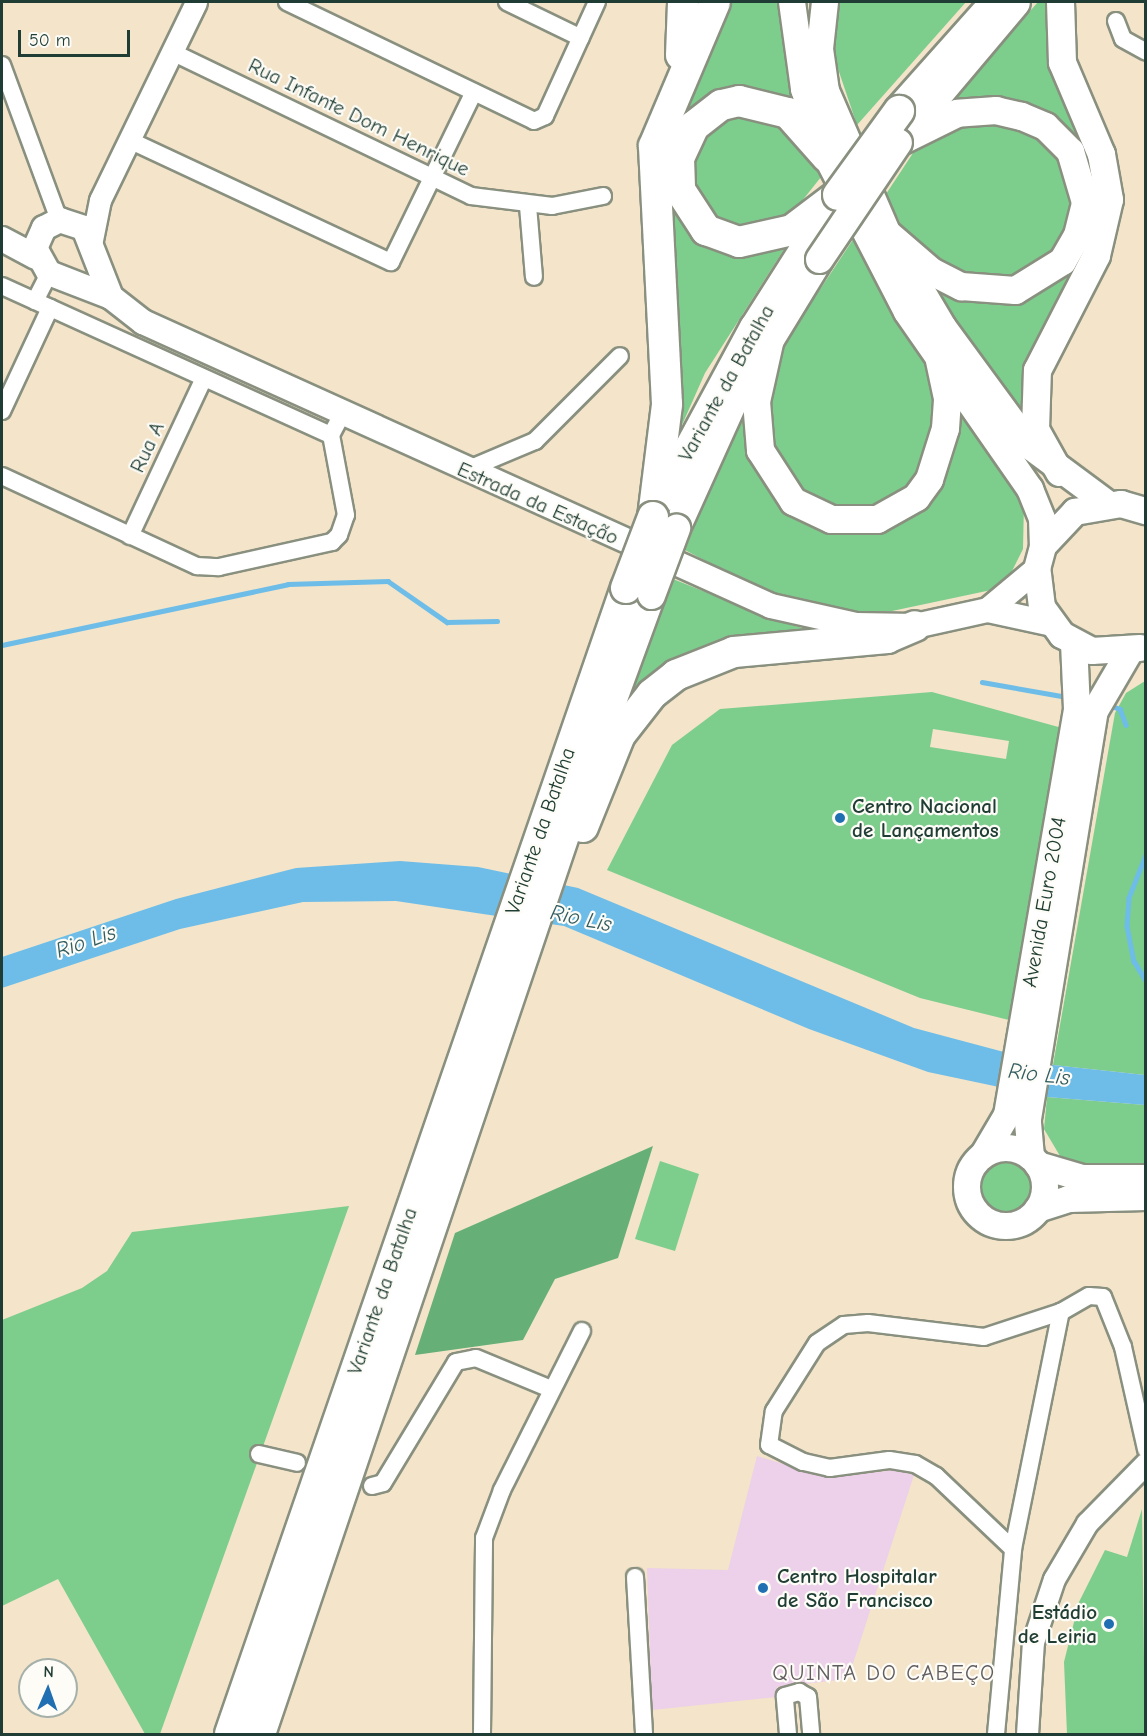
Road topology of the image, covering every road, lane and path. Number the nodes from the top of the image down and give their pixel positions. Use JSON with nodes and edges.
{"nodes":[{"id":1,"x":196,"y":2,"type":"edge"},
{"id":2,"x":287,"y":2,"type":"edge"},
{"id":3,"x":507,"y":2,"type":"edge"},
{"id":4,"x":597,"y":2,"type":"edge"},
{"id":5,"x":683,"y":2,"type":"edge"},
{"id":6,"x":715,"y":2,"type":"edge"},
{"id":7,"x":792,"y":2,"type":"edge"},
{"id":8,"x":825,"y":2,"type":"edge"},
{"id":9,"x":996,"y":2,"type":"edge"},
{"id":10,"x":1016,"y":2,"type":"edge"},
{"id":11,"x":1060,"y":2,"type":"edge"},
{"id":12,"x":1116,"y":21,"type":"dead end"},
{"id":13,"x":581,"y":38,"type":"junction"},
{"id":14,"x":172,"y":52,"type":"junction"},
{"id":15,"x":1146,"y":52,"type":"edge"},
{"id":16,"x":2,"y":64,"type":"edge"},
{"id":17,"x":474,"y":92,"type":"junction"},
{"id":18,"x":672,"y":99,"type":"junction"},
{"id":19,"x":129,"y":140,"type":"junction"},
{"id":20,"x":898,"y":142,"type":"junction"},
{"id":21,"x":827,"y":157,"type":"junction"},
{"id":22,"x":432,"y":181,"type":"junction"},
{"id":23,"x":838,"y":195,"type":"junction"},
{"id":24,"x":603,"y":196,"type":"dead end"},
{"id":25,"x":100,"y":200,"type":"junction"},
{"id":26,"x":528,"y":206,"type":"junction"},
{"id":27,"x":57,"y":224,"type":"junction"},
{"id":28,"x":888,"y":234,"type":"junction"},
{"id":29,"x":2,"y":238,"type":"edge"},
{"id":30,"x":93,"y":246,"type":"junction"},
{"id":31,"x":51,"y":269,"type":"junction"},
{"id":32,"x":534,"y":277,"type":"dead end"},
{"id":33,"x":2,"y":286,"type":"edge"},
{"id":34,"x":111,"y":297,"type":"junction"},
{"id":35,"x":43,"y":305,"type":"junction"},
{"id":36,"x":770,"y":338,"type":"junction"},
{"id":37,"x":620,"y":357,"type":"dead end"},
{"id":38,"x":939,"y":359,"type":"junction"},
{"id":39,"x":204,"y":378,"type":"junction"},
{"id":40,"x":2,"y":411,"type":"edge"},
{"id":41,"x":342,"y":414,"type":"junction"},
{"id":42,"x":330,"y":435,"type":"junction"},
{"id":43,"x":466,"y":470,"type":"junction"},
{"id":44,"x":1059,"y":472,"type":"junction"},
{"id":45,"x":2,"y":476,"type":"edge"},
{"id":46,"x":1108,"y":504,"type":"junction"},
{"id":47,"x":1146,"y":512,"type":"edge"},
{"id":48,"x":665,"y":522,"type":"junction"},
{"id":49,"x":130,"y":536,"type":"junction"},
{"id":50,"x":1040,"y":557,"type":"junction"},
{"id":51,"x":988,"y":610,"type":"junction"},
{"id":52,"x":1052,"y":624,"type":"junction"},
{"id":53,"x":915,"y":626,"type":"junction"},
{"id":54,"x":1074,"y":643,"type":"junction"},
{"id":55,"x":1141,"y":648,"type":"edge"},
{"id":56,"x":575,"y":795,"type":"junction"},
{"id":57,"x":507,"y":993,"type":"junction"},
{"id":58,"x":984,"y":1155,"type":"junction"},
{"id":59,"x":1034,"y":1161,"type":"junction"},
{"id":60,"x":1146,"y":1178,"type":"edge"},
{"id":61,"x":1146,"y":1197,"type":"edge"},
{"id":62,"x":1038,"y":1209,"type":"junction"},
{"id":63,"x":1061,"y":1312,"type":"junction"},
{"id":64,"x":582,"y":1331,"type":"dead end"},
{"id":65,"x":551,"y":1389,"type":"junction"},
{"id":66,"x":1146,"y":1449,"type":"edge"},
{"id":67,"x":259,"y":1454,"type":"dead end"},
{"id":68,"x":297,"y":1463,"type":"dead end"},
{"id":69,"x":1146,"y":1463,"type":"edge"},
{"id":70,"x":372,"y":1486,"type":"dead end"},
{"id":71,"x":1013,"y":1549,"type":"junction"},
{"id":72,"x":635,"y":1577,"type":"dead end"},
{"id":73,"x":238,"y":1733,"type":"edge"},
{"id":74,"x":482,"y":1734,"type":"edge"},
{"id":75,"x":644,"y":1734,"type":"edge"},
{"id":76,"x":788,"y":1734,"type":"edge"},
{"id":77,"x":812,"y":1734,"type":"edge"},
{"id":78,"x":996,"y":1734,"type":"edge"},
{"id":79,"x":1027,"y":1734,"type":"edge"}],
"edges":[{"from":1,"to":14,"type":"street"},
{"from":2,"to":17,"type":"street"},
{"from":3,"to":13,"type":"street"},
{"from":4,"to":13,"type":"street"},
{"from":5,"to":18,"type":"highway"},
{"from":6,"to":18,"type":"highway"},
{"from":7,"to":21,"type":"main road"},
{"from":8,"to":28,"type":"main road"},
{"from":9,"to":23,"type":"highway","name":"Variante da Batalha","bridge":true},
{"from":10,"to":20,"type":"highway"},
{"from":11,"to":44,"type":"highway"},
{"from":12,"to":15,"type":"street"},
{"from":13,"to":17,"type":"street"},
{"from":14,"to":19,"type":"street"},
{"from":14,"to":22,"type":"street","name":"Rua Infante Dom Henrique"},
{"from":16,"to":27,"type":"street"},
{"from":17,"to":22,"type":"street"},
{"from":18,"to":48,"type":"highway"},
{"from":19,"to":22,"type":"street"},
{"from":19,"to":25,"type":"street"},
{"from":20,"to":28,"type":"highway"},
{"from":20,"to":36,"type":"highway","bridge":true},
{"from":21,"to":23,"type":"highway"},
{"from":21,"to":38,"type":"main road"},
{"from":22,"to":26,"type":"street","name":"Rua Infante Dom Henrique"},
{"from":23,"to":48,"type":"highway","name":"Variante da Batalha"},
{"from":24,"to":26,"type":"street","name":"Rua Infante Dom Henrique"},
{"from":25,"to":27,"type":"street"},
{"from":25,"to":30,"type":"street"},
{"from":26,"to":32,"type":"street"},
{"from":27,"to":29,"type":"main road","name":"Estrada da Estação"},
{"from":27,"to":30,"type":"main road"},
{"from":27,"to":31,"type":"main road"},
{"from":28,"to":44,"type":"main road"},
{"from":29,"to":31,"type":"main road","name":"Estrada da Estação"},
{"from":30,"to":31,"type":"main road"},
{"from":30,"to":34,"type":"main road"},
{"from":31,"to":34,"type":"main road","name":"Estrada da Estação"},
{"from":31,"to":35,"type":"street"},
{"from":33,"to":35,"type":"street"},
{"from":34,"to":41,"type":"main road","name":"Estrada da Estação"},
{"from":35,"to":39,"type":"street"},
{"from":35,"to":40,"type":"street"},
{"from":36,"to":38,"type":"highway"},
{"from":36,"to":48,"type":"highway"},
{"from":37,"to":43,"type":"street"},
{"from":38,"to":50,"type":"main road"},
{"from":39,"to":42,"type":"street"},
{"from":39,"to":49,"type":"street","name":"Rua A"},
{"from":41,"to":42,"type":"street"},
{"from":41,"to":43,"type":"main road","name":"Estrada da Estação"},
{"from":42,"to":49,"type":"street"},
{"from":43,"to":53,"type":"main road","name":"Estrada da Estação"},
{"from":44,"to":46,"type":"main road"},
{"from":45,"to":49,"type":"street"},
{"from":46,"to":47,"type":"main road"},
{"from":46,"to":50,"type":"main road"},
{"from":48,"to":56,"type":"highway","name":"Variante da Batalha","bridge":true},
{"from":50,"to":51,"type":"main road","name":"Estrada da Estação"},
{"from":50,"to":52,"type":"main road"},
{"from":51,"to":52,"type":"main road","name":"Estrada da Estação"},
{"from":51,"to":53,"type":"main road","name":"Estrada da Estação"},
{"from":52,"to":54,"type":"main road"},
{"from":53,"to":56,"type":"highway"},
{"from":54,"to":55,"type":"main road"},
{"from":54,"to":58,"type":"main road","name":"Avenida Euro 2004"},
{"from":55,"to":59,"type":"main road","name":"Avenida Euro 2004"},
{"from":56,"to":57,"type":"highway","name":"Variante da Batalha"},
{"from":56,"to":57,"type":"highway"},
{"from":57,"to":73,"type":"highway","name":"Variante da Batalha"},
{"from":57,"to":73,"type":"highway","name":"Variante da Batalha"},
{"from":58,"to":59,"type":"main road"},
{"from":58,"to":62,"type":"main road"},
{"from":59,"to":60,"type":"main road"},
{"from":59,"to":62,"type":"main road"},
{"from":61,"to":62,"type":"main road"},
{"from":63,"to":66,"type":"street"},
{"from":63,"to":71,"type":"street"},
{"from":63,"to":71,"type":"street"},
{"from":64,"to":65,"type":"street"},
{"from":65,"to":70,"type":"street"},
{"from":65,"to":74,"type":"street"},
{"from":67,"to":68,"type":"street"},
{"from":69,"to":79,"type":"street"},
{"from":71,"to":78,"type":"street"},
{"from":72,"to":75,"type":"street"},
{"from":76,"to":77,"type":"street"}]}
